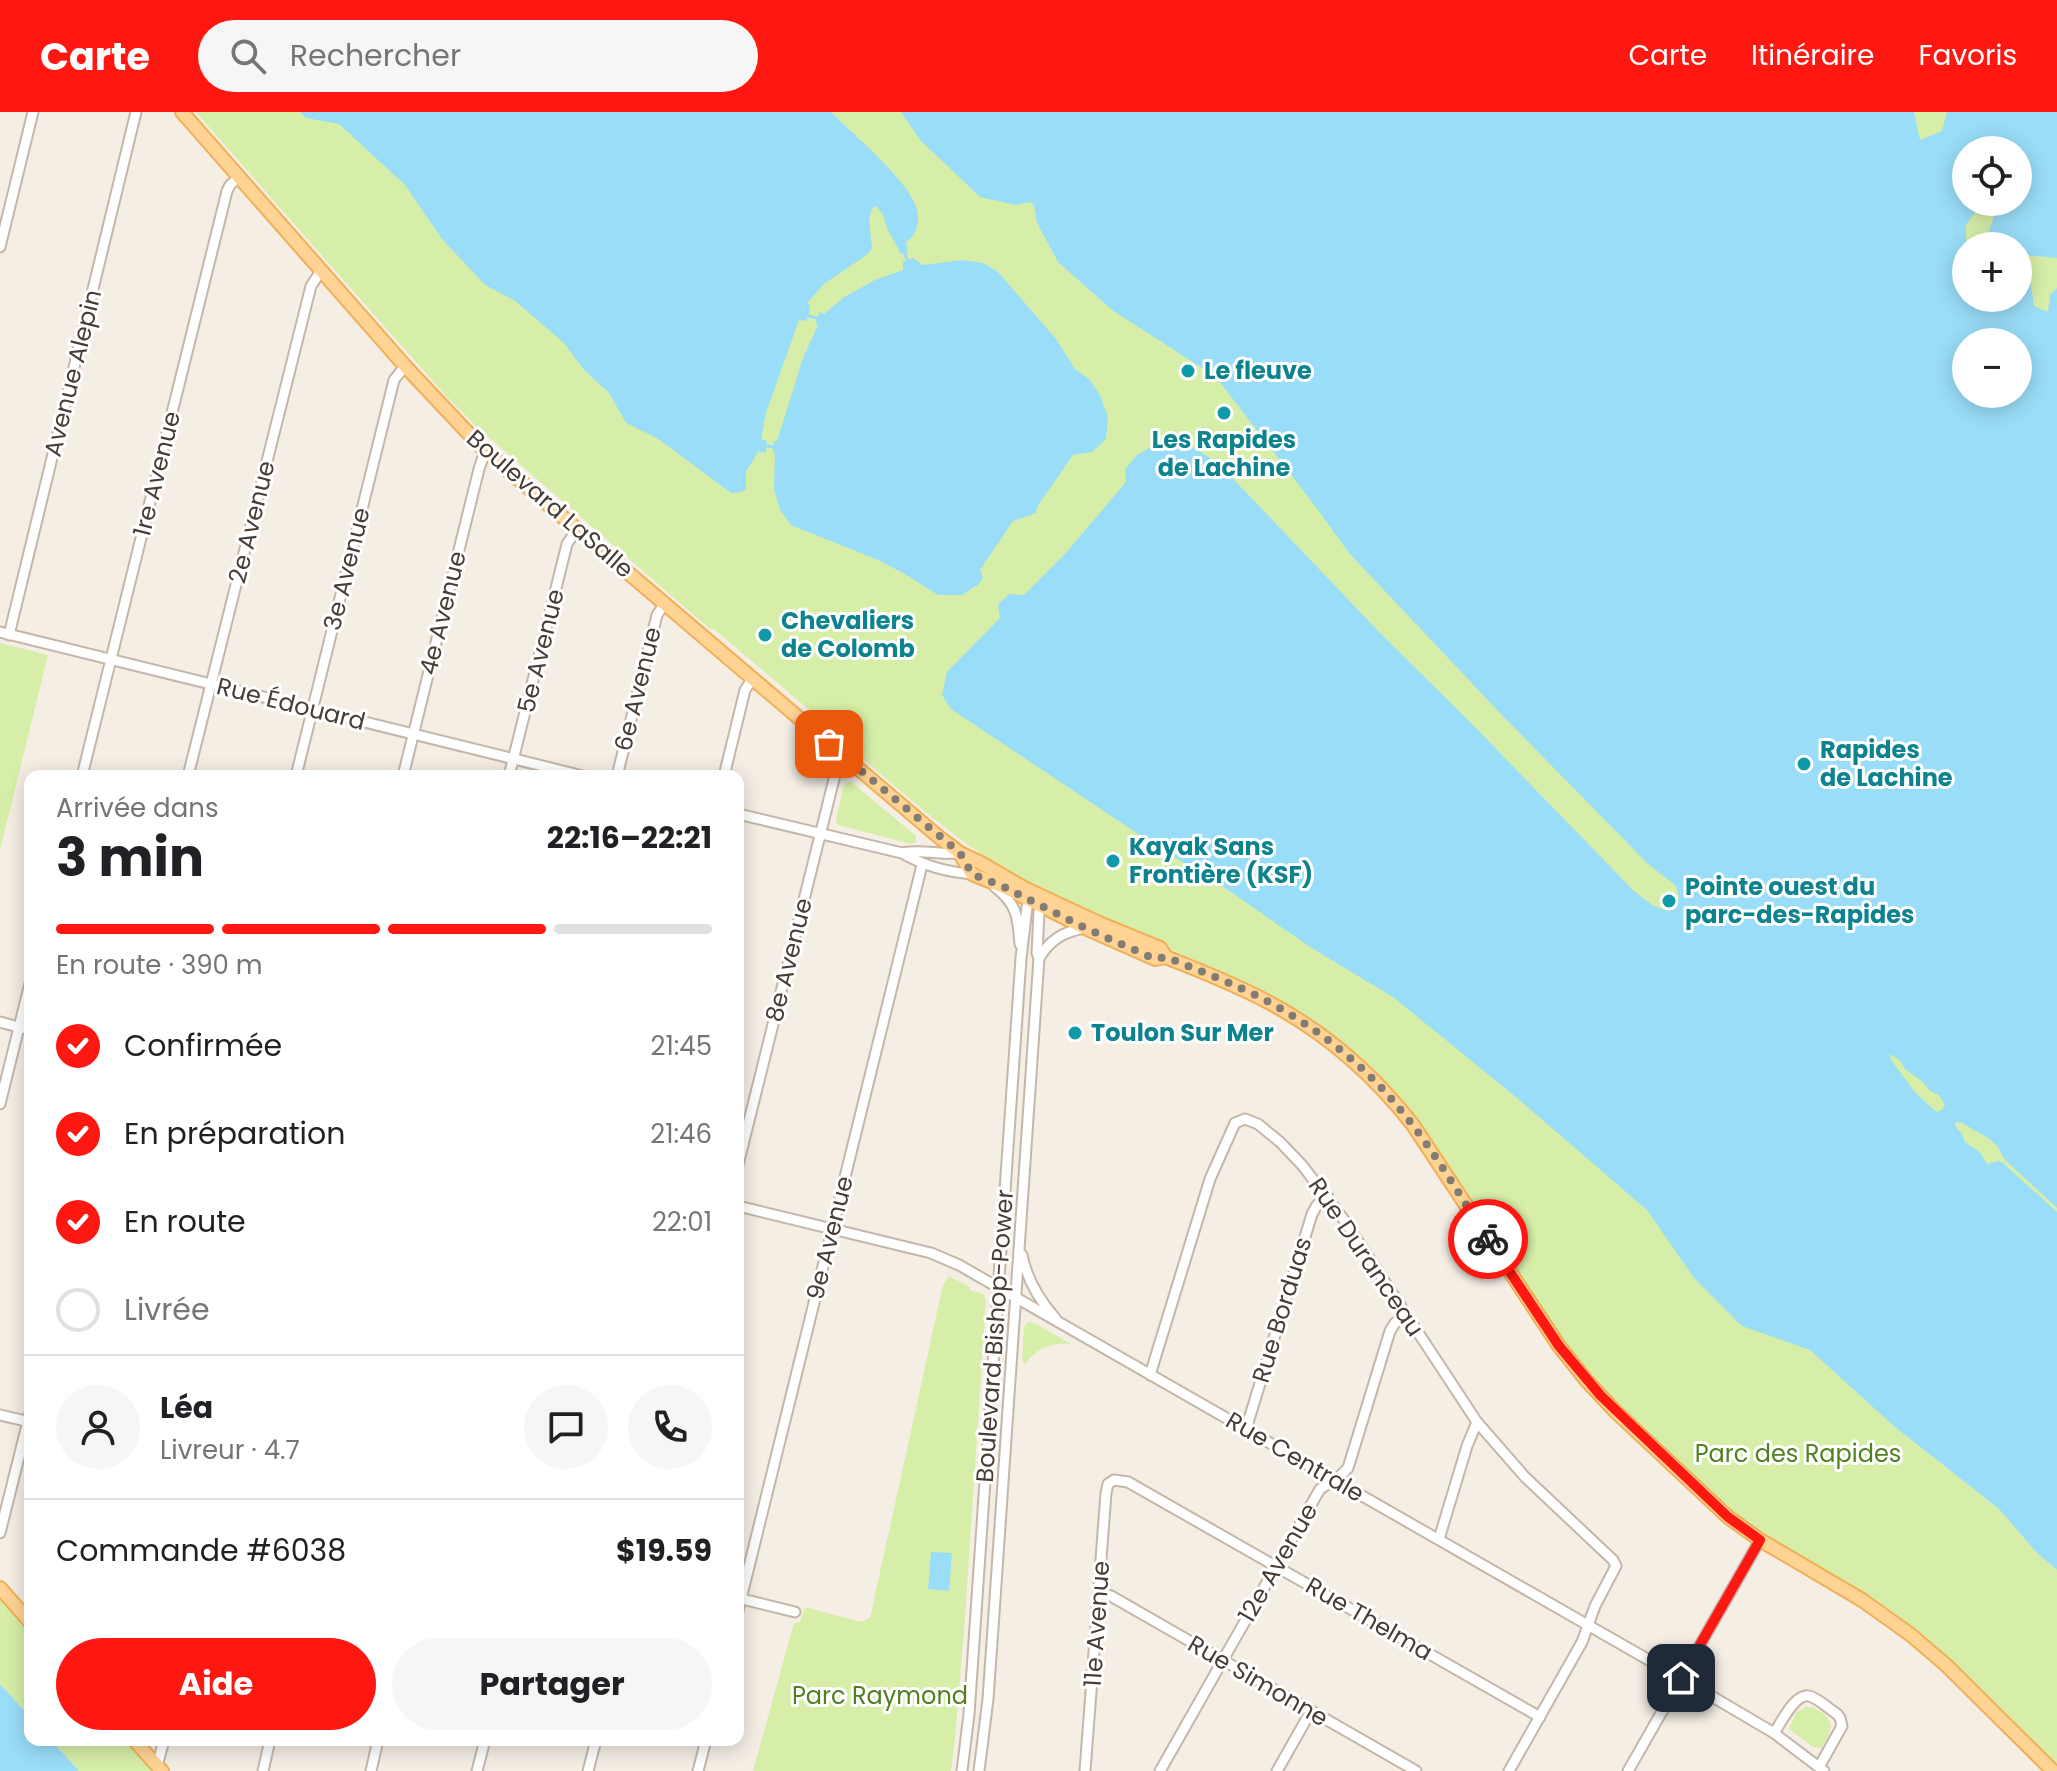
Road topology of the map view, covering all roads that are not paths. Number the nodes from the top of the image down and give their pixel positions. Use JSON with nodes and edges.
{"nodes":[{"id":1,"x":33,"y":112,"type":"edge"},
{"id":2,"x":136,"y":112,"type":"edge"},
{"id":3,"x":182,"y":112,"type":"edge"},
{"id":4,"x":239,"y":177,"type":"junction"},
{"id":5,"x":4,"y":217,"type":"edge"},
{"id":6,"x":0,"y":247,"type":"edge"},
{"id":7,"x":321,"y":271,"type":"junction"},
{"id":8,"x":405,"y":366,"type":"junction"},
{"id":9,"x":485,"y":451,"type":"junction"},
{"id":10,"x":577,"y":529,"type":"junction"},
{"id":11,"x":665,"y":603,"type":"junction"},
{"id":12,"x":5,"y":633,"type":"edge"},
{"id":13,"x":111,"y":659,"type":"junction"},
{"id":14,"x":753,"y":678,"type":"junction"},
{"id":15,"x":211,"y":684,"type":"junction"},
{"id":16,"x":312,"y":709,"type":"junction"},
{"id":17,"x":413,"y":734,"type":"junction"},
{"id":18,"x":514,"y":759,"type":"junction"},
{"id":19,"x":847,"y":759,"type":"junction"},
{"id":20,"x":83,"y":770,"type":"edge"},
{"id":21,"x":190,"y":770,"type":"edge"},
{"id":22,"x":297,"y":770,"type":"edge"},
{"id":23,"x":404,"y":770,"type":"edge"},
{"id":24,"x":511,"y":770,"type":"edge"},
{"id":25,"x":559,"y":770,"type":"edge"},
{"id":26,"x":618,"y":770,"type":"edge"},
{"id":27,"x":725,"y":770,"type":"edge"},
{"id":28,"x":744,"y":815,"type":"edge"},
{"id":29,"x":820,"y":834,"type":"junction"},
{"id":30,"x":902,"y":853,"type":"junction"},
{"id":31,"x":960,"y":853,"type":"junction"},
{"id":32,"x":922,"y":865,"type":"junction"},
{"id":33,"x":972,"y":874,"type":"junction"},
{"id":34,"x":989,"y":882,"type":"junction"},
{"id":35,"x":1038,"y":898,"type":"junction"},
{"id":36,"x":1085,"y":928,"type":"junction"},
{"id":37,"x":1021,"y":955,"type":"junction"},
{"id":38,"x":1166,"y":957,"type":"junction"},
{"id":39,"x":1039,"y":958,"type":"junction"},
{"id":40,"x":24,"y":1007,"type":"edge"},
{"id":41,"x":0,"y":1022,"type":"edge"},
{"id":42,"x":19,"y":1027,"type":"junction"},
{"id":43,"x":24,"y":1028,"type":"edge"},
{"id":44,"x":0,"y":1104,"type":"edge"},
{"id":45,"x":744,"y":1141,"type":"edge"},
{"id":46,"x":1328,"y":1197,"type":"junction"},
{"id":47,"x":744,"y":1207,"type":"edge"},
{"id":48,"x":832,"y":1228,"type":"junction"},
{"id":49,"x":1019,"y":1241,"type":"junction"},
{"id":50,"x":998,"y":1287,"type":"junction"},
{"id":51,"x":1015,"y":1297,"type":"junction"},
{"id":52,"x":1406,"y":1315,"type":"junction"},
{"id":53,"x":1061,"y":1324,"type":"junction"},
{"id":54,"x":1150,"y":1375,"type":"junction"},
{"id":55,"x":0,"y":1415,"type":"edge"},
{"id":56,"x":24,"y":1418,"type":"edge"},
{"id":57,"x":1477,"y":1422,"type":"junction"},
{"id":58,"x":1246,"y":1429,"type":"junction"},
{"id":59,"x":24,"y":1439,"type":"edge"},
{"id":60,"x":1114,"y":1480,"type":"joint"},
{"id":61,"x":1335,"y":1480,"type":"junction"},
{"id":62,"x":0,"y":1533,"type":"edge"},
{"id":63,"x":1439,"y":1539,"type":"junction"},
{"id":64,"x":1760,"y":1540,"type":"junction"},
{"id":65,"x":1276,"y":1566,"type":"junction"},
{"id":66,"x":744,"y":1582,"type":"edge"},
{"id":67,"x":0,"y":1588,"type":"edge"},
{"id":68,"x":1099,"y":1594,"type":"junction"},
{"id":69,"x":744,"y":1599,"type":"edge"},
{"id":70,"x":795,"y":1612,"type":"dead end"},
{"id":71,"x":24,"y":1615,"type":"edge"},
{"id":72,"x":1589,"y":1625,"type":"junction"},
{"id":73,"x":1224,"y":1660,"type":"junction"},
{"id":74,"x":1681,"y":1678,"type":"junction"},
{"id":75,"x":1311,"y":1711,"type":"junction"},
{"id":76,"x":1540,"y":1717,"type":"junction"},
{"id":77,"x":1774,"y":1733,"type":"junction"},
{"id":78,"x":139,"y":1746,"type":"edge"},
{"id":79,"x":163,"y":1746,"type":"edge"},
{"id":80,"x":269,"y":1746,"type":"edge"},
{"id":81,"x":377,"y":1746,"type":"edge"},
{"id":82,"x":483,"y":1746,"type":"edge"},
{"id":83,"x":594,"y":1746,"type":"edge"},
{"id":84,"x":704,"y":1746,"type":"edge"},
{"id":85,"x":1396,"y":1766,"type":"edge"},
{"id":86,"x":159,"y":1768,"type":"edge"},
{"id":87,"x":1822,"y":1769,"type":"edge"},
{"id":88,"x":263,"y":1771,"type":"edge"},
{"id":89,"x":371,"y":1771,"type":"edge"},
{"id":90,"x":477,"y":1771,"type":"edge"},
{"id":91,"x":588,"y":1771,"type":"edge"},
{"id":92,"x":698,"y":1771,"type":"edge"},
{"id":93,"x":962,"y":1771,"type":"edge"},
{"id":94,"x":979,"y":1771,"type":"edge"},
{"id":95,"x":1085,"y":1771,"type":"edge"},
{"id":96,"x":1160,"y":1771,"type":"edge"},
{"id":97,"x":1277,"y":1771,"type":"edge"},
{"id":98,"x":1416,"y":1771,"type":"edge"},
{"id":99,"x":1509,"y":1771,"type":"edge"},
{"id":100,"x":1628,"y":1771,"type":"edge"},
{"id":101,"x":2053,"y":1771,"type":"edge"}],
"edges":[{"from":1,"to":5,"type":"street"},
{"from":2,"to":12,"type":"street","name":"Avenue Alepin"},
{"from":3,"to":4,"type":"main road","name":"Boulevard LaSalle"},
{"from":4,"to":7,"type":"main road","name":"Boulevard LaSalle"},
{"from":4,"to":13,"type":"street","name":"1re Avenue"},
{"from":5,"to":6,"type":"street"},
{"from":7,"to":8,"type":"main road","name":"Boulevard LaSalle"},
{"from":7,"to":15,"type":"street","name":"2e Avenue"},
{"from":8,"to":9,"type":"main road","name":"Boulevard LaSalle"},
{"from":8,"to":16,"type":"street","name":"3e Avenue"},
{"from":9,"to":10,"type":"main road","name":"Boulevard LaSalle"},
{"from":9,"to":17,"type":"street","name":"4e Avenue"},
{"from":10,"to":11,"type":"main road","name":"Boulevard LaSalle"},
{"from":10,"to":18,"type":"street","name":"5e Avenue"},
{"from":11,"to":14,"type":"main road","name":"Boulevard LaSalle"},
{"from":11,"to":26,"type":"street","name":"6e Avenue"},
{"from":12,"to":13,"type":"street","name":"Rue Édouard"},
{"from":13,"to":15,"type":"street","name":"Rue Édouard"},
{"from":13,"to":20,"type":"street","name":"1re Avenue"},
{"from":14,"to":19,"type":"main road","name":"Boulevard LaSalle"},
{"from":14,"to":27,"type":"street"},
{"from":15,"to":16,"type":"street","name":"Rue Édouard"},
{"from":15,"to":21,"type":"street","name":"2e Avenue"},
{"from":16,"to":17,"type":"street","name":"Rue Édouard"},
{"from":16,"to":22,"type":"street","name":"3e Avenue"},
{"from":17,"to":18,"type":"street","name":"Rue Édouard"},
{"from":17,"to":23,"type":"street","name":"4e Avenue"},
{"from":18,"to":24,"type":"street","name":"5e Avenue"},
{"from":18,"to":25,"type":"street","name":"Rue Édouard"},
{"from":19,"to":29,"type":"street","name":"8e Avenue"},
{"from":19,"to":31,"type":"main road","name":"Boulevard LaSalle"},
{"from":28,"to":29,"type":"street"},
{"from":29,"to":30,"type":"street"},
{"from":29,"to":45,"type":"street","name":"8e Avenue"},
{"from":30,"to":31,"type":"street"},
{"from":30,"to":32,"type":"street"},
{"from":31,"to":33,"type":"main road","name":"Boulevard LaSalle"},
{"from":31,"to":35,"type":"main road","name":"Boulevard LaSalle"},
{"from":32,"to":33,"type":"street"},
{"from":32,"to":48,"type":"street","name":"9e Avenue"},
{"from":33,"to":34,"type":"main road","name":"Boulevard LaSalle"},
{"from":34,"to":35,"type":"main road","name":"Boulevard LaSalle"},
{"from":34,"to":37,"type":"street"},
{"from":35,"to":36,"type":"main road","name":"Boulevard LaSalle"},
{"from":35,"to":37,"type":"street","name":"Boulevard Bishop-Power"},
{"from":35,"to":38,"type":"main road","name":"Boulevard LaSalle"},
{"from":35,"to":39,"type":"street","name":"Boulevard Bishop-Power"},
{"from":36,"to":38,"type":"main road","name":"Boulevard LaSalle"},
{"from":36,"to":39,"type":"street"},
{"from":37,"to":50,"type":"street","name":"Boulevard Bishop-Power"},
{"from":38,"to":64,"type":"main road","name":"Boulevard LaSalle"},
{"from":39,"to":49,"type":"street","name":"Boulevard Bishop-Power"},
{"from":40,"to":42,"type":"street"},
{"from":41,"to":42,"type":"street"},
{"from":42,"to":43,"type":"street"},
{"from":42,"to":44,"type":"street"},
{"from":46,"to":52,"type":"street","name":"Rue Duranceau"},
{"from":46,"to":54,"type":"street","name":"Rue Duranceau"},
{"from":46,"to":58,"type":"street","name":"Rue Borduas"},
{"from":47,"to":48,"type":"street","name":"Rue Centrale"},
{"from":48,"to":50,"type":"street","name":"Rue Centrale"},
{"from":48,"to":66,"type":"street","name":"9e Avenue"},
{"from":49,"to":51,"type":"street","name":"Boulevard Bishop-Power"},
{"from":49,"to":53,"type":"street"},
{"from":50,"to":51,"type":"street","name":"Rue Centrale"},
{"from":50,"to":93,"type":"street","name":"Boulevard Bishop-Power"},
{"from":51,"to":53,"type":"street","name":"Rue Centrale"},
{"from":51,"to":94,"type":"street","name":"Boulevard Bishop-Power"},
{"from":52,"to":57,"type":"street","name":"Rue Duranceau"},
{"from":52,"to":61,"type":"street","name":"12e Avenue"},
{"from":53,"to":54,"type":"street","name":"Rue Centrale"},
{"from":54,"to":58,"type":"street","name":"Rue Centrale"},
{"from":55,"to":56,"type":"street"},
{"from":57,"to":63,"type":"street"},
{"from":57,"to":72,"type":"street","name":"Rue Duranceau"},
{"from":58,"to":61,"type":"street","name":"Rue Centrale"},
{"from":59,"to":62,"type":"street"},
{"from":60,"to":65,"type":"street","name":"Rue Thelma"},
{"from":60,"to":68,"type":"street","name":"11e Avenue"},
{"from":61,"to":63,"type":"street","name":"Rue Centrale"},
{"from":61,"to":65,"type":"street","name":"12e Avenue"},
{"from":63,"to":72,"type":"street","name":"Rue Centrale"},
{"from":64,"to":74,"type":"street"},
{"from":64,"to":101,"type":"main road","name":"Boulevard LaSalle"},
{"from":65,"to":73,"type":"street","name":"12e Avenue"},
{"from":65,"to":76,"type":"street","name":"Rue Thelma"},
{"from":67,"to":71,"type":"main road"},
{"from":68,"to":73,"type":"street","name":"Rue Simonne"},
{"from":68,"to":95,"type":"street","name":"11e Avenue"},
{"from":69,"to":70,"type":"street"},
{"from":72,"to":74,"type":"street","name":"Rue Centrale"},
{"from":72,"to":76,"type":"street"},
{"from":73,"to":75,"type":"street","name":"Rue Simonne"},
{"from":73,"to":96,"type":"street","name":"12e Avenue"},
{"from":74,"to":77,"type":"street","name":"Rue Centrale"},
{"from":74,"to":100,"type":"street"},
{"from":75,"to":85,"type":"street","name":"Rue Simonne"},
{"from":75,"to":97,"type":"street"},
{"from":76,"to":99,"type":"street"},
{"from":77,"to":87,"type":"street","name":"Rue Centrale"},
{"from":77,"to":87,"type":"street"},
{"from":78,"to":86,"type":"main road"},
{"from":79,"to":86,"type":"street"},
{"from":80,"to":88,"type":"street"},
{"from":81,"to":89,"type":"street"},
{"from":82,"to":90,"type":"street"},
{"from":83,"to":91,"type":"street"},
{"from":84,"to":92,"type":"street"},
{"from":85,"to":98,"type":"street","name":"Rue Simonne"}]}
